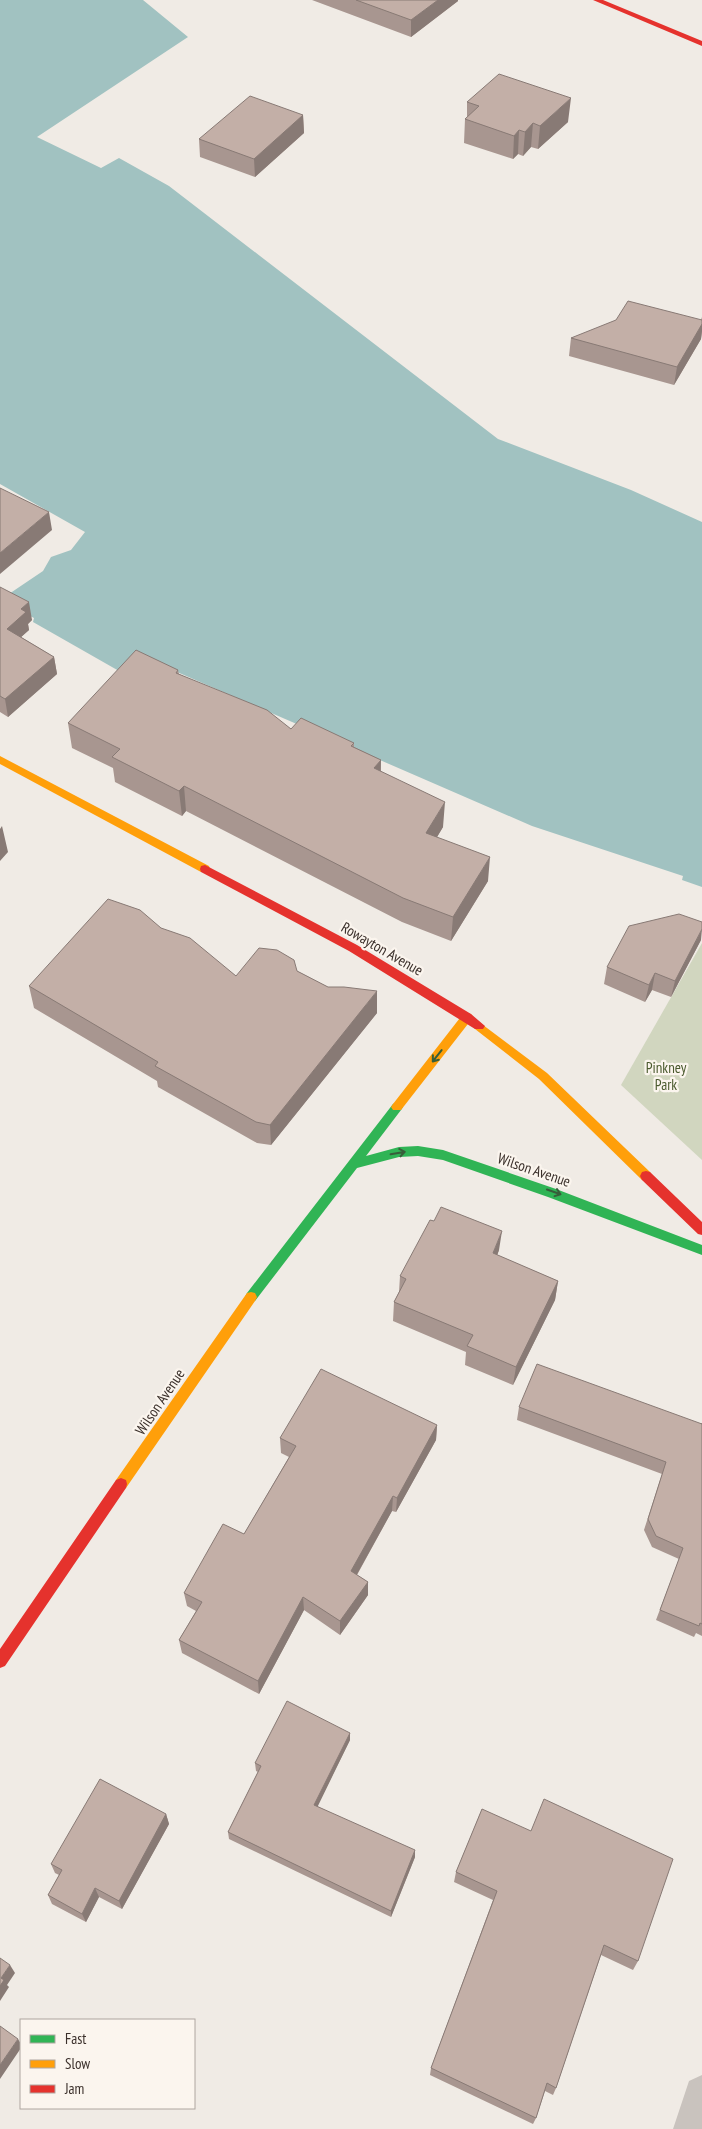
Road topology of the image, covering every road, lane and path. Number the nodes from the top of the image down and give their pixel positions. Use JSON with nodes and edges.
{"nodes":[{"id":1,"x":597,"y":0,"type":"edge"},
{"id":2,"x":702,"y":44,"type":"edge"},
{"id":3,"x":0,"y":760,"type":"edge"},
{"id":4,"x":467,"y":1018,"type":"junction"},
{"id":5,"x":351,"y":1165,"type":"junction"},
{"id":6,"x":702,"y":1230,"type":"edge"},
{"id":7,"x":702,"y":1250,"type":"edge"},
{"id":8,"x":0,"y":1661,"type":"edge"}],
"edges":[{"from":1,"to":2,"type":"street"},
{"from":3,"to":4,"type":"street","name":"Rowayton Avenue"},
{"from":4,"to":5,"type":"street","name":"Wilson Avenue","one_way":true},
{"from":4,"to":6,"type":"street","name":"Rowayton Avenue"},
{"from":5,"to":7,"type":"street","name":"Wilson Avenue","one_way":true},
{"from":5,"to":8,"type":"street","name":"Wilson Avenue"}]}
